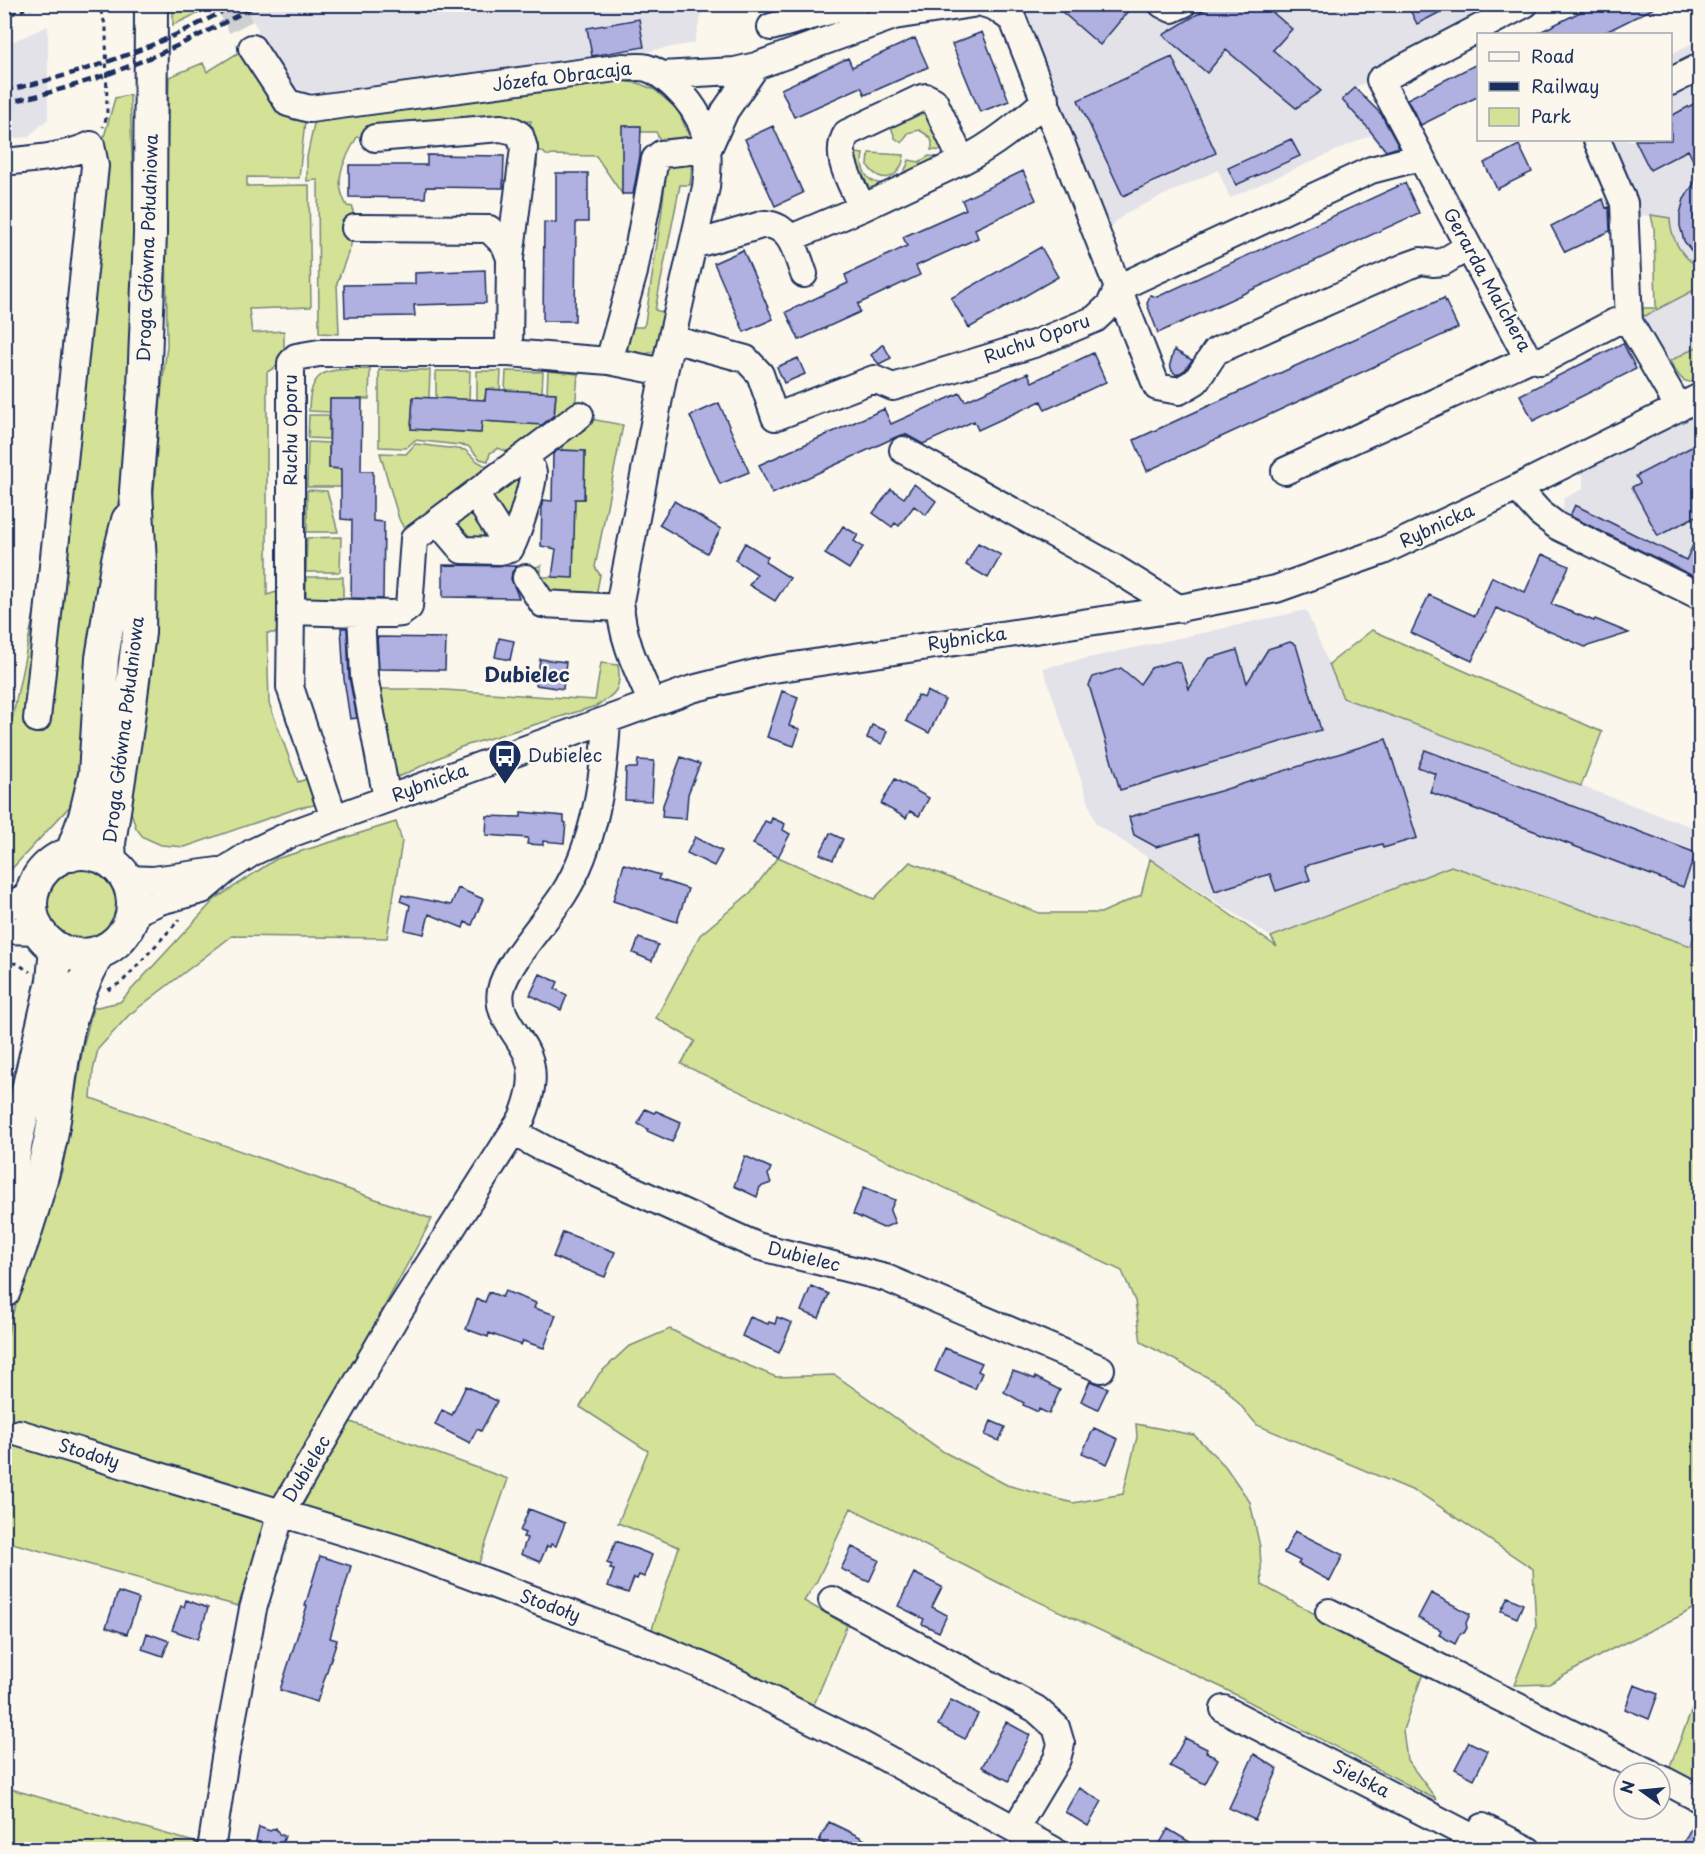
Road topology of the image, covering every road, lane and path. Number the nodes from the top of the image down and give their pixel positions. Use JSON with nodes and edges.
{"nodes":[{"id":1,"x":39,"y":4,"type":"edge"},
{"id":2,"x":94,"y":4,"type":"edge"},
{"id":3,"x":151,"y":4,"type":"edge"},
{"id":4,"x":855,"y":4,"type":"edge"},
{"id":5,"x":972,"y":4,"type":"edge"},
{"id":6,"x":985,"y":4,"type":"edge"},
{"id":7,"x":1162,"y":4,"type":"edge"},
{"id":8,"x":1183,"y":4,"type":"edge"},
{"id":9,"x":1525,"y":4,"type":"edge"},
{"id":10,"x":897,"y":10,"type":"edge"},
{"id":11,"x":4,"y":17,"type":"edge"},
{"id":12,"x":771,"y":27,"type":"dead end"},
{"id":13,"x":252,"y":48,"type":"tunnel mouth"},
{"id":14,"x":756,"y":66,"type":"junction"},
{"id":15,"x":1701,"y":67,"type":"edge"},
{"id":16,"x":661,"y":75,"type":"junction"},
{"id":17,"x":1672,"y":82,"type":"edge"},
{"id":18,"x":1046,"y":100,"type":"junction"},
{"id":19,"x":375,"y":138,"type":"dead end"},
{"id":20,"x":1597,"y":141,"type":"edge"},
{"id":21,"x":91,"y":145,"type":"junction"},
{"id":22,"x":708,"y":149,"type":"junction"},
{"id":23,"x":1421,"y":157,"type":"junction"},
{"id":24,"x":16,"y":161,"type":"edge"},
{"id":25,"x":962,"y":161,"type":"junction"},
{"id":26,"x":862,"y":208,"type":"junction"},
{"id":27,"x":355,"y":228,"type":"dead end"},
{"id":28,"x":790,"y":238,"type":"junction"},
{"id":29,"x":693,"y":245,"type":"junction"},
{"id":30,"x":1468,"y":247,"type":"junction"},
{"id":31,"x":510,"y":258,"type":"junction"},
{"id":32,"x":804,"y":274,"type":"dead end"},
{"id":33,"x":1118,"y":288,"type":"junction"},
{"id":34,"x":1629,"y":322,"type":"junction"},
{"id":35,"x":672,"y":339,"type":"junction"},
{"id":36,"x":509,"y":353,"type":"junction"},
{"id":37,"x":1531,"y":358,"type":"junction"},
{"id":38,"x":609,"y":361,"type":"junction"},
{"id":39,"x":664,"y":372,"type":"junction"},
{"id":40,"x":1690,"y":402,"type":"edge"},
{"id":41,"x":580,"y":415,"type":"dead end"},
{"id":42,"x":903,"y":450,"type":"dead end"},
{"id":43,"x":525,"y":456,"type":"junction"},
{"id":44,"x":1285,"y":471,"type":"dead end"},
{"id":45,"x":1517,"y":488,"type":"junction"},
{"id":46,"x":136,"y":491,"type":"junction"},
{"id":47,"x":475,"y":494,"type":"junction"},
{"id":48,"x":438,"y":522,"type":"junction"},
{"id":49,"x":510,"y":549,"type":"junction"},
{"id":50,"x":526,"y":578,"type":"dead end"},
{"id":51,"x":1701,"y":596,"type":"edge"},
{"id":52,"x":621,"y":608,"type":"junction"},
{"id":53,"x":1180,"y":609,"type":"junction"},
{"id":54,"x":291,"y":611,"type":"junction"},
{"id":55,"x":361,"y":613,"type":"junction"},
{"id":56,"x":652,"y":703,"type":"junction"},
{"id":57,"x":38,"y":719,"type":"dead end"},
{"id":58,"x":607,"y":720,"type":"junction"},
{"id":59,"x":387,"y":799,"type":"junction"},
{"id":60,"x":334,"y":818,"type":"junction"},
{"id":61,"x":71,"y":855,"type":"junction"},
{"id":62,"x":227,"y":869,"type":"junction"},
{"id":63,"x":119,"y":870,"type":"junction"},
{"id":64,"x":32,"y":894,"type":"junction"},
{"id":65,"x":4,"y":908,"type":"edge"},
{"id":66,"x":133,"y":913,"type":"junction"},
{"id":67,"x":4,"y":930,"type":"edge"},
{"id":68,"x":47,"y":940,"type":"junction"},
{"id":69,"x":98,"y":953,"type":"junction"},
{"id":70,"x":513,"y":1132,"type":"junction"},
{"id":71,"x":4,"y":1209,"type":"edge"},
{"id":72,"x":4,"y":1291,"type":"edge"},
{"id":73,"x":1101,"y":1369,"type":"dead end"},
{"id":74,"x":19,"y":1433,"type":"dead end"},
{"id":75,"x":281,"y":1513,"type":"junction"},
{"id":76,"x":832,"y":1600,"type":"dead end"},
{"id":77,"x":1329,"y":1612,"type":"dead end"},
{"id":78,"x":1224,"y":1709,"type":"dead end"},
{"id":79,"x":1626,"y":1761,"type":"edge"},
{"id":80,"x":1672,"y":1784,"type":"edge"},
{"id":81,"x":1701,"y":1799,"type":"edge"},
{"id":82,"x":1471,"y":1821,"type":"dead end"},
{"id":83,"x":1015,"y":1829,"type":"junction"},
{"id":84,"x":211,"y":1850,"type":"edge"},
{"id":85,"x":1053,"y":1850,"type":"edge"},
{"id":86,"x":1497,"y":1850,"type":"edge"},
{"id":87,"x":1528,"y":1850,"type":"edge"}],
"edges":[{"from":1,"to":11,"type":"path"},
{"from":2,"to":21,"type":"path"},
{"from":3,"to":46,"type":"main road","name":"Droga Główna Południowa"},
{"from":4,"to":12,"type":"street"},
{"from":5,"to":10,"type":"street"},
{"from":6,"to":18,"type":"street"},
{"from":7,"to":8,"type":"street"},
{"from":9,"to":23,"type":"street","name":"Gerarda Malchera"},
{"from":10,"to":14,"type":"street"},
{"from":13,"to":16,"type":"street","name":"Józefa Obracaja"},
{"from":14,"to":16,"type":"street"},
{"from":14,"to":22,"type":"street"},
{"from":15,"to":17,"type":"street"},
{"from":16,"to":22,"type":"street","name":"Józefa Obracaja"},
{"from":18,"to":25,"type":"street"},
{"from":18,"to":33,"type":"street"},
{"from":19,"to":31,"type":"street"},
{"from":20,"to":34,"type":"street"},
{"from":21,"to":24,"type":"street"},
{"from":21,"to":57,"type":"street"},
{"from":22,"to":29,"type":"street","name":"Józefa Obracaja"},
{"from":22,"to":38,"type":"street"},
{"from":23,"to":30,"type":"street","name":"Gerarda Malchera"},
{"from":23,"to":33,"type":"street"},
{"from":25,"to":26,"type":"street"},
{"from":25,"to":26,"type":"street"},
{"from":26,"to":28,"type":"street"},
{"from":27,"to":31,"type":"street"},
{"from":28,"to":29,"type":"street"},
{"from":28,"to":32,"type":"street"},
{"from":29,"to":35,"type":"street","name":"Józefa Obracaja"},
{"from":30,"to":33,"type":"street"},
{"from":30,"to":37,"type":"street","name":"Gerarda Malchera"},
{"from":31,"to":36,"type":"street"},
{"from":33,"to":35,"type":"street","name":"Ruchu Oporu"},
{"from":34,"to":37,"type":"street","name":"Gerarda Malchera"},
{"from":34,"to":40,"type":"street"},
{"from":35,"to":39,"type":"street","name":"Józefa Obracaja"},
{"from":36,"to":38,"type":"street","name":"Ruchu Oporu"},
{"from":36,"to":54,"type":"street","name":"Ruchu Oporu"},
{"from":37,"to":44,"type":"street"},
{"from":38,"to":39,"type":"street","name":"Ruchu Oporu"},
{"from":39,"to":52,"type":"street"},
{"from":40,"to":45,"type":"street","name":"Rybnicka"},
{"from":41,"to":43,"type":"street"},
{"from":42,"to":53,"type":"street"},
{"from":43,"to":47,"type":"street"},
{"from":43,"to":49,"type":"street"},
{"from":45,"to":51,"type":"street"},
{"from":45,"to":53,"type":"street","name":"Rybnicka"},
{"from":46,"to":61,"type":"main road","name":"Droga Główna Południowa"},
{"from":46,"to":63,"type":"main road","name":"Droga Główna Południowa"},
{"from":47,"to":48,"type":"street"},
{"from":47,"to":49,"type":"street"},
{"from":48,"to":49,"type":"street"},
{"from":48,"to":55,"type":"street"},
{"from":50,"to":52,"type":"street"},
{"from":52,"to":56,"type":"street"},
{"from":53,"to":56,"type":"street","name":"Rybnicka"},
{"from":54,"to":55,"type":"street"},
{"from":54,"to":60,"type":"street","name":"Ruchu Oporu"},
{"from":55,"to":59,"type":"street"},
{"from":56,"to":58,"type":"street","name":"Rybnicka"},
{"from":58,"to":59,"type":"street","name":"Rybnicka"},
{"from":58,"to":70,"type":"street","name":"Dubielec"},
{"from":59,"to":60,"type":"street","name":"Rybnicka"},
{"from":60,"to":62,"type":"street","name":"Rybnicka"},
{"from":61,"to":63,"type":"main road"},
{"from":61,"to":64,"type":"main road"},
{"from":62,"to":63,"type":"street","name":"Rybnicka"},
{"from":62,"to":66,"type":"street","name":"Rybnicka"},
{"from":63,"to":66,"type":"main road"},
{"from":64,"to":65,"type":"street"},
{"from":64,"to":68,"type":"main road"},
{"from":66,"to":69,"type":"main road"},
{"from":67,"to":68,"type":"street"},
{"from":68,"to":69,"type":"main road"},
{"from":68,"to":71,"type":"main road"},
{"from":69,"to":72,"type":"main road"},
{"from":70,"to":73,"type":"street","name":"Dubielec"},
{"from":70,"to":75,"type":"street","name":"Dubielec"},
{"from":74,"to":75,"type":"street","name":"Stodoły"},
{"from":75,"to":83,"type":"street","name":"Stodoły"},
{"from":75,"to":84,"type":"street","name":"Dubielec"},
{"from":76,"to":83,"type":"street"},
{"from":77,"to":79,"type":"street"},
{"from":78,"to":86,"type":"street","name":"Sielska"},
{"from":80,"to":81,"type":"street"},
{"from":82,"to":87,"type":"street"},
{"from":83,"to":85,"type":"street","name":"Stodoły"}]}
